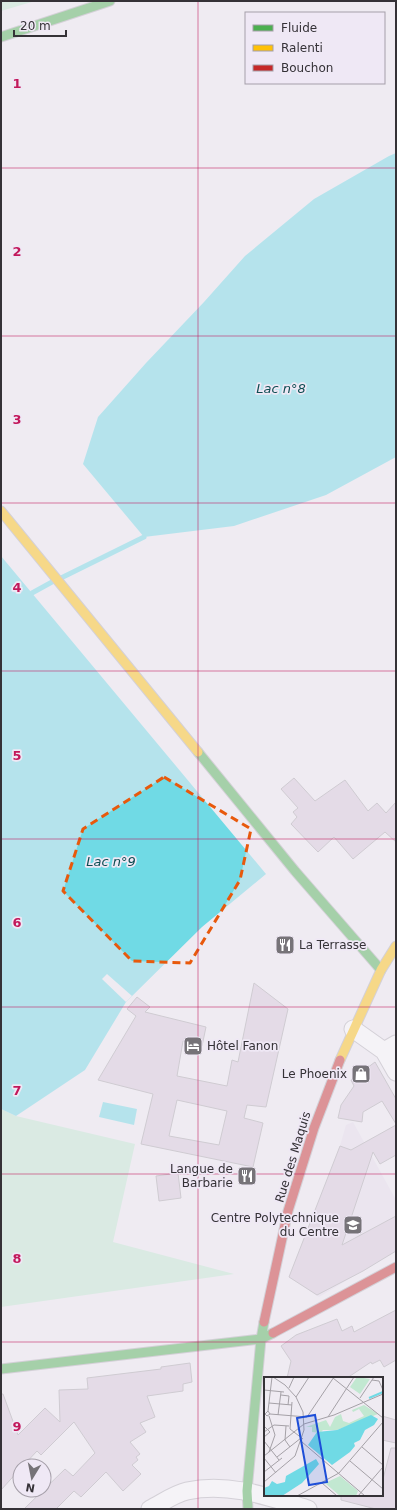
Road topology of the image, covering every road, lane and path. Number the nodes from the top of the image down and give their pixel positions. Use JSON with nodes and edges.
{"nodes":[{"id":1,"x":102,"y":2,"type":"edge"},
{"id":2,"x":1,"y":37,"type":"edge"},
{"id":3,"x":1,"y":511,"type":"edge"},
{"id":4,"x":396,"y":946,"type":"edge"},
{"id":5,"x":381,"y":970,"type":"junction"},
{"id":6,"x":352,"y":1029,"type":"junction"},
{"id":7,"x":390,"y":1048,"type":"edge"},
{"id":8,"x":396,"y":1072,"type":"edge"},
{"id":9,"x":396,"y":1267,"type":"edge"},
{"id":10,"x":261,"y":1339,"type":"junction"},
{"id":11,"x":1,"y":1369,"type":"edge"},
{"id":12,"x":247,"y":1491,"type":"junction"},
{"id":13,"x":150,"y":1509,"type":"edge"},
{"id":14,"x":248,"y":1509,"type":"edge"},
{"id":15,"x":308,"y":1509,"type":"edge"}],
"edges":[{"from":1,"to":2,"type":"street"},
{"from":3,"to":5,"type":"street"},
{"from":4,"to":5,"type":"street","name":"Rue des Maquis"},
{"from":5,"to":6,"type":"street","name":"Rue des Maquis"},
{"from":6,"to":7,"type":"street"},
{"from":6,"to":10,"type":"street","name":"Rue des Maquis"},
{"from":7,"to":8,"type":"street"},
{"from":9,"to":10,"type":"street"},
{"from":10,"to":11,"type":"street"},
{"from":10,"to":12,"type":"street","name":"Rue des Maquis"},
{"from":12,"to":13,"type":"street"},
{"from":12,"to":14,"type":"street","name":"Rue des Maquis"},
{"from":12,"to":15,"type":"street"}]}
